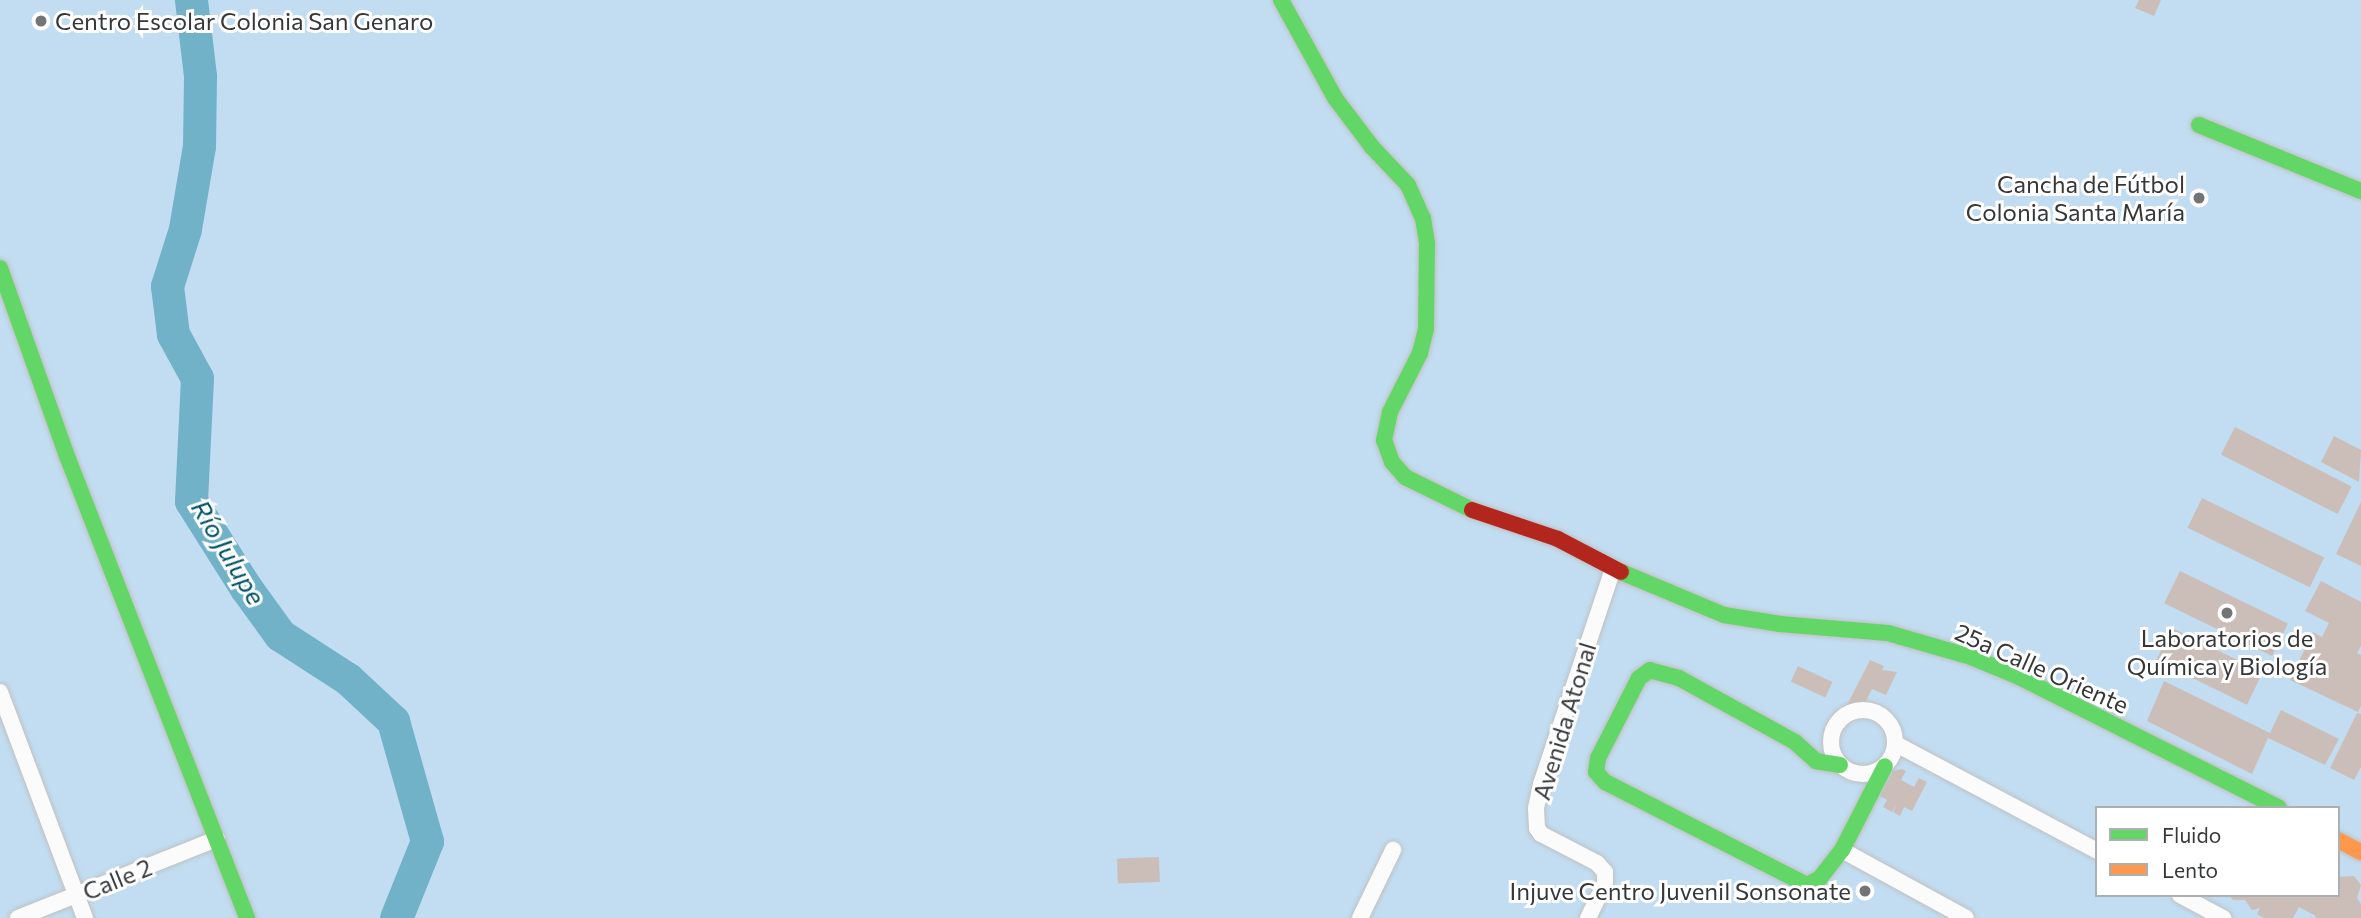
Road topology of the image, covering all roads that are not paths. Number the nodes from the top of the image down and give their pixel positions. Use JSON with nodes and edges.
{"nodes":[{"id":1,"x":1281,"y":0,"type":"edge"},
{"id":2,"x":2199,"y":125,"type":"dead end"},
{"id":3,"x":2361,"y":191,"type":"edge"},
{"id":4,"x":2,"y":277,"type":"edge"},
{"id":5,"x":1613,"y":569,"type":"junction"},
{"id":6,"x":0,"y":692,"type":"edge"},
{"id":7,"x":1831,"y":738,"type":"junction"},
{"id":8,"x":1795,"y":742,"type":"junction"},
{"id":9,"x":1896,"y":744,"type":"junction"},
{"id":10,"x":1885,"y":766,"type":"junction"},
{"id":11,"x":1845,"y":769,"type":"junction"},
{"id":12,"x":2275,"y":806,"type":"edge"},
{"id":13,"x":1862,"y":812,"type":"junction"},
{"id":14,"x":217,"y":839,"type":"junction"},
{"id":15,"x":2340,"y":841,"type":"edge"},
{"id":16,"x":1393,"y":850,"type":"dead end"},
{"id":17,"x":1842,"y":850,"type":"junction"},
{"id":18,"x":2095,"y":850,"type":"edge"},
{"id":19,"x":2361,"y":852,"type":"edge"},
{"id":20,"x":76,"y":895,"type":"junction"},
{"id":21,"x":2184,"y":897,"type":"edge"},
{"id":22,"x":18,"y":918,"type":"edge"},
{"id":23,"x":85,"y":918,"type":"edge"},
{"id":24,"x":247,"y":918,"type":"edge"},
{"id":25,"x":1360,"y":918,"type":"edge"},
{"id":26,"x":1588,"y":918,"type":"edge"},
{"id":27,"x":1966,"y":918,"type":"edge"},
{"id":28,"x":2223,"y":918,"type":"edge"}],
"edges":[{"from":1,"to":5,"type":"street","name":"25a Calle Oriente"},
{"from":2,"to":3,"type":"street"},
{"from":4,"to":14,"type":"street"},
{"from":5,"to":12,"type":"street","name":"25a Calle Oriente"},
{"from":5,"to":26,"type":"street","name":"Avenida Atonal"},
{"from":6,"to":20,"type":"street"},
{"from":7,"to":8,"type":"street"},
{"from":7,"to":9,"type":"street"},
{"from":7,"to":11,"type":"street"},
{"from":8,"to":11,"type":"street"},
{"from":8,"to":17,"type":"street"},
{"from":9,"to":10,"type":"street"},
{"from":9,"to":18,"type":"street"},
{"from":10,"to":11,"type":"street"},
{"from":10,"to":13,"type":"street"},
{"from":11,"to":13,"type":"street"},
{"from":13,"to":17,"type":"street"},
{"from":14,"to":20,"type":"street","name":"Calle 2"},
{"from":14,"to":24,"type":"street"},
{"from":15,"to":19,"type":"street"},
{"from":16,"to":25,"type":"street"},
{"from":17,"to":27,"type":"street"},
{"from":20,"to":22,"type":"street","name":"Calle 2"},
{"from":20,"to":23,"type":"street"},
{"from":21,"to":28,"type":"street"}]}
